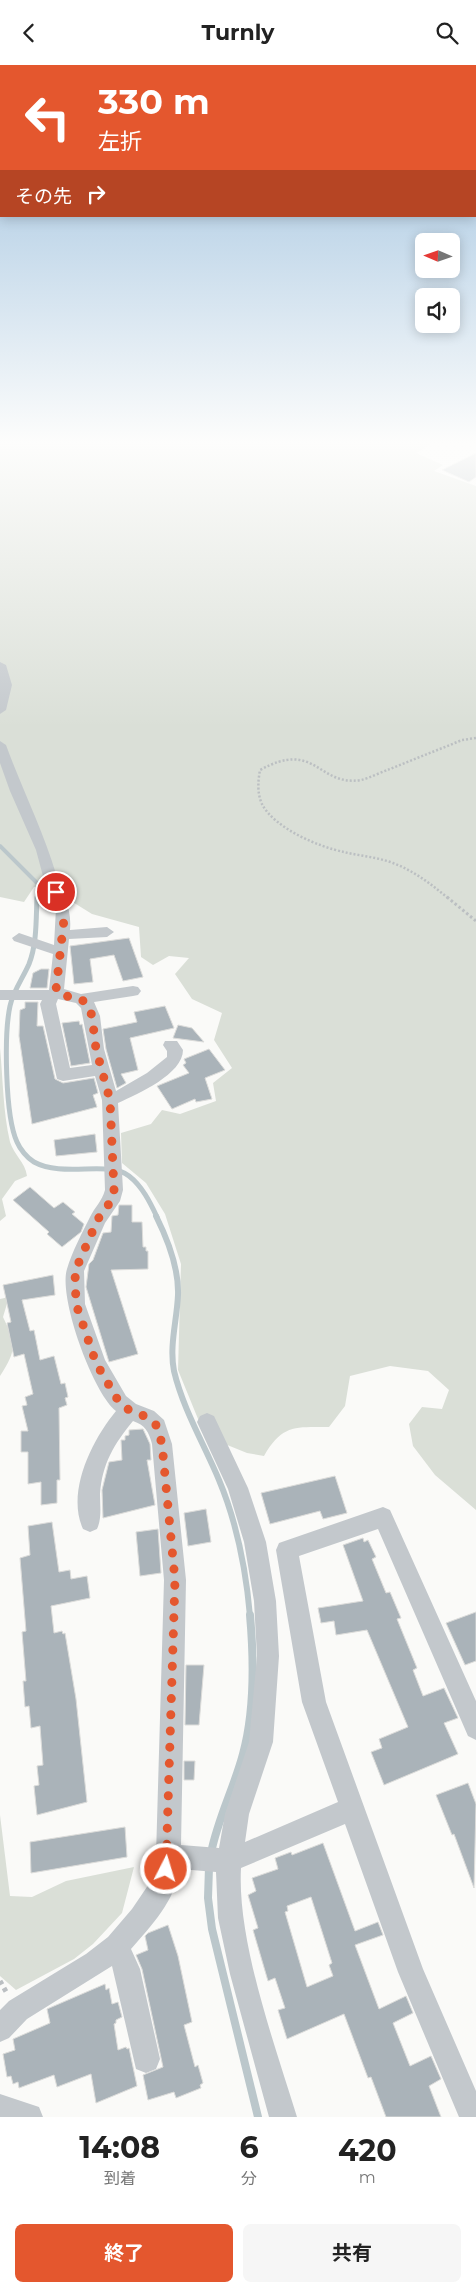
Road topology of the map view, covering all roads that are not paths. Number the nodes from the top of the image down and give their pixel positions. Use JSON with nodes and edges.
{"nodes":[{"id":1,"x":0,"y":665,"type":"edge"},
{"id":2,"x":0,"y":710,"type":"edge"},
{"id":3,"x":0,"y":745,"type":"edge"},
{"id":4,"x":107,"y":932,"type":"dead end"},
{"id":5,"x":29,"y":942,"type":"dead end"},
{"id":6,"x":61,"y":943,"type":"junction"},
{"id":7,"x":133,"y":991,"type":"dead end"},
{"id":8,"x":55,"y":994,"type":"junction"},
{"id":9,"x":9,"y":995,"type":"edge"},
{"id":10,"x":81,"y":999,"type":"junction"},
{"id":11,"x":171,"y":1045,"type":"dead end"},
{"id":12,"x":101,"y":1069,"type":"junction"},
{"id":13,"x":110,"y":1100,"type":"junction"},
{"id":14,"x":129,"y":1410,"type":"junction"},
{"id":15,"x":207,"y":1422,"type":"dead end"},
{"id":16,"x":90,"y":1522,"type":"dead end"},
{"id":17,"x":476,"y":1728,"type":"edge"},
{"id":18,"x":352,"y":1809,"type":"junction"},
{"id":19,"x":180,"y":1858,"type":"junction"},
{"id":20,"x":225,"y":1861,"type":"junction"},
{"id":21,"x":118,"y":1946,"type":"junction"},
{"id":22,"x":0,"y":2029,"type":"edge"},
{"id":23,"x":146,"y":2059,"type":"dead end"},
{"id":24,"x":0,"y":2108,"type":"edge"},
{"id":25,"x":29,"y":2117,"type":"edge"},
{"id":26,"x":283,"y":2117,"type":"edge"},
{"id":27,"x":473,"y":2117,"type":"edge"}],
"edges":[{"from":1,"to":2,"type":"street"},
{"from":3,"to":6,"type":"street"},
{"from":4,"to":6,"type":"street"},
{"from":5,"to":6,"type":"street"},
{"from":6,"to":8,"type":"street"},
{"from":7,"to":10,"type":"street"},
{"from":8,"to":9,"type":"street"},
{"from":8,"to":10,"type":"street"},
{"from":8,"to":12,"type":"street"},
{"from":10,"to":12,"type":"street"},
{"from":11,"to":13,"type":"street"},
{"from":12,"to":13,"type":"street"},
{"from":13,"to":14,"type":"street"},
{"from":14,"to":16,"type":"street"},
{"from":14,"to":19,"type":"street"},
{"from":15,"to":20,"type":"street"},
{"from":17,"to":18,"type":"street"},
{"from":18,"to":20,"type":"street"},
{"from":18,"to":27,"type":"street"},
{"from":19,"to":20,"type":"street"},
{"from":19,"to":21,"type":"street"},
{"from":20,"to":26,"type":"street"},
{"from":21,"to":22,"type":"street"},
{"from":21,"to":23,"type":"street"},
{"from":24,"to":25,"type":"street"}]}
